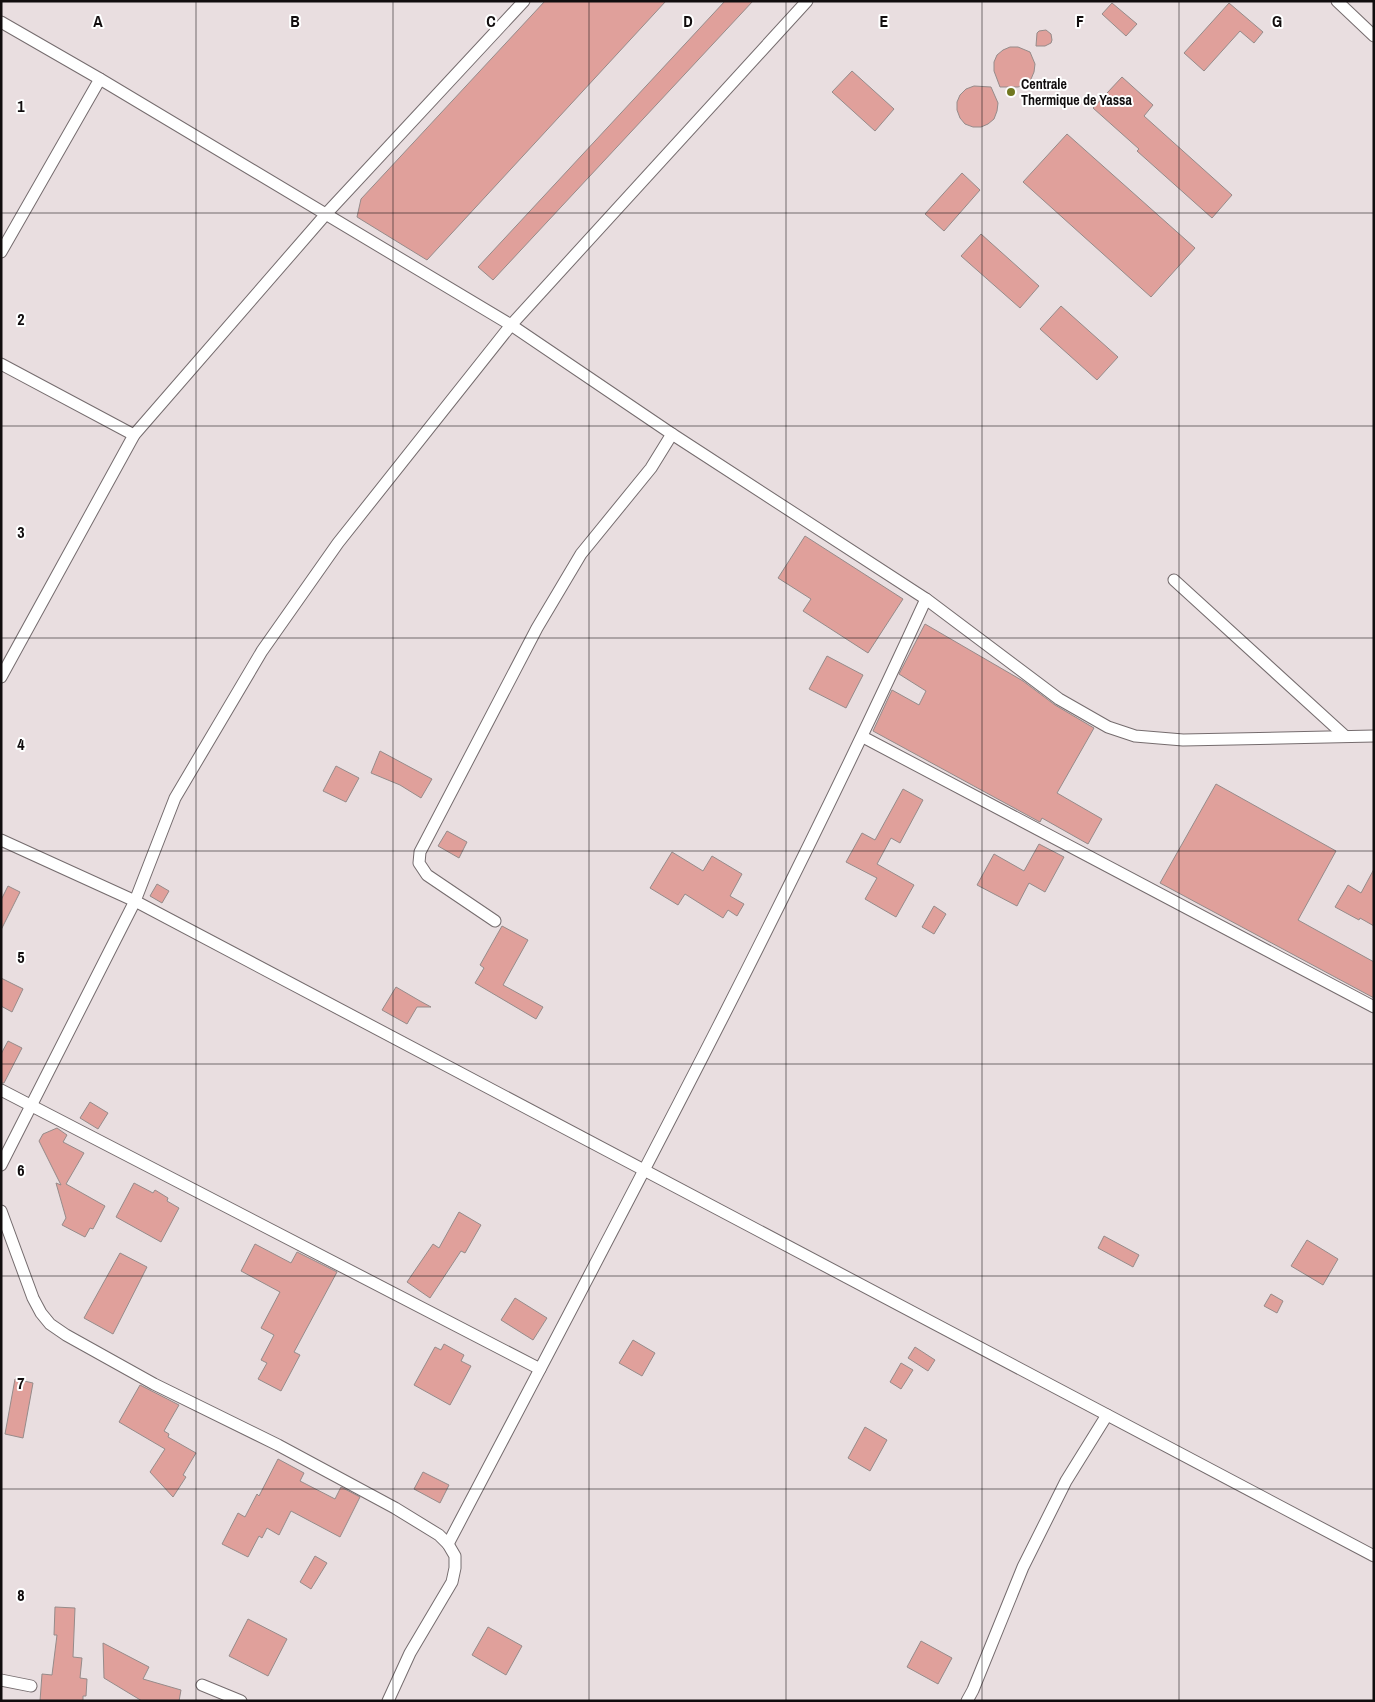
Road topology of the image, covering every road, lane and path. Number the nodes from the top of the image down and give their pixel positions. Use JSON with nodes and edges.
{"nodes":[{"id":1,"x":524,"y":1,"type":"edge"},
{"id":2,"x":807,"y":1,"type":"edge"},
{"id":3,"x":1337,"y":1,"type":"edge"},
{"id":4,"x":1,"y":22,"type":"edge"},
{"id":5,"x":1374,"y":36,"type":"edge"},
{"id":6,"x":100,"y":79,"type":"junction"},
{"id":7,"x":326,"y":214,"type":"junction"},
{"id":8,"x":1,"y":252,"type":"edge"},
{"id":9,"x":511,"y":325,"type":"junction"},
{"id":10,"x":1,"y":364,"type":"edge"},
{"id":11,"x":134,"y":434,"type":"junction"},
{"id":12,"x":672,"y":434,"type":"junction"},
{"id":13,"x":1174,"y":580,"type":"dead end"},
{"id":14,"x":926,"y":599,"type":"junction"},
{"id":15,"x":1,"y":677,"type":"edge"},
{"id":16,"x":1345,"y":736,"type":"junction"},
{"id":17,"x":1374,"y":736,"type":"edge"},
{"id":18,"x":863,"y":737,"type":"junction"},
{"id":19,"x":1,"y":840,"type":"edge"},
{"id":20,"x":135,"y":900,"type":"junction"},
{"id":21,"x":495,"y":921,"type":"dead end"},
{"id":22,"x":1374,"y":1007,"type":"edge"},
{"id":23,"x":1,"y":1090,"type":"edge"},
{"id":24,"x":32,"y":1106,"type":"junction"},
{"id":25,"x":1,"y":1166,"type":"edge"},
{"id":26,"x":644,"y":1171,"type":"junction"},
{"id":27,"x":1,"y":1211,"type":"edge"},
{"id":28,"x":540,"y":1370,"type":"junction"},
{"id":29,"x":1107,"y":1415,"type":"junction"},
{"id":30,"x":448,"y":1544,"type":"junction"},
{"id":31,"x":1374,"y":1556,"type":"edge"},
{"id":32,"x":1,"y":1680,"type":"edge"},
{"id":33,"x":202,"y":1685,"type":"dead end"},
{"id":34,"x":30,"y":1686,"type":"dead end"},
{"id":35,"x":241,"y":1701,"type":"edge"},
{"id":36,"x":388,"y":1701,"type":"edge"},
{"id":37,"x":967,"y":1701,"type":"edge"}],
"edges":[{"from":1,"to":7,"type":"street"},
{"from":2,"to":9,"type":"street"},
{"from":3,"to":5,"type":"street"},
{"from":4,"to":6,"type":"street"},
{"from":6,"to":7,"type":"street"},
{"from":6,"to":8,"type":"street"},
{"from":7,"to":9,"type":"street"},
{"from":7,"to":11,"type":"street"},
{"from":9,"to":12,"type":"street"},
{"from":9,"to":20,"type":"street"},
{"from":10,"to":11,"type":"street"},
{"from":11,"to":15,"type":"street"},
{"from":12,"to":14,"type":"street"},
{"from":12,"to":21,"type":"street"},
{"from":13,"to":16,"type":"street"},
{"from":14,"to":16,"type":"street"},
{"from":14,"to":18,"type":"street"},
{"from":16,"to":17,"type":"street"},
{"from":18,"to":22,"type":"street"},
{"from":18,"to":26,"type":"street"},
{"from":19,"to":20,"type":"street"},
{"from":20,"to":24,"type":"street"},
{"from":20,"to":26,"type":"street"},
{"from":23,"to":24,"type":"street"},
{"from":24,"to":25,"type":"street"},
{"from":24,"to":28,"type":"street"},
{"from":26,"to":28,"type":"street"},
{"from":26,"to":29,"type":"street"},
{"from":27,"to":30,"type":"street"},
{"from":28,"to":30,"type":"street"},
{"from":29,"to":31,"type":"street"},
{"from":29,"to":37,"type":"street"},
{"from":30,"to":36,"type":"street"},
{"from":32,"to":34,"type":"street"},
{"from":33,"to":35,"type":"street"}]}
